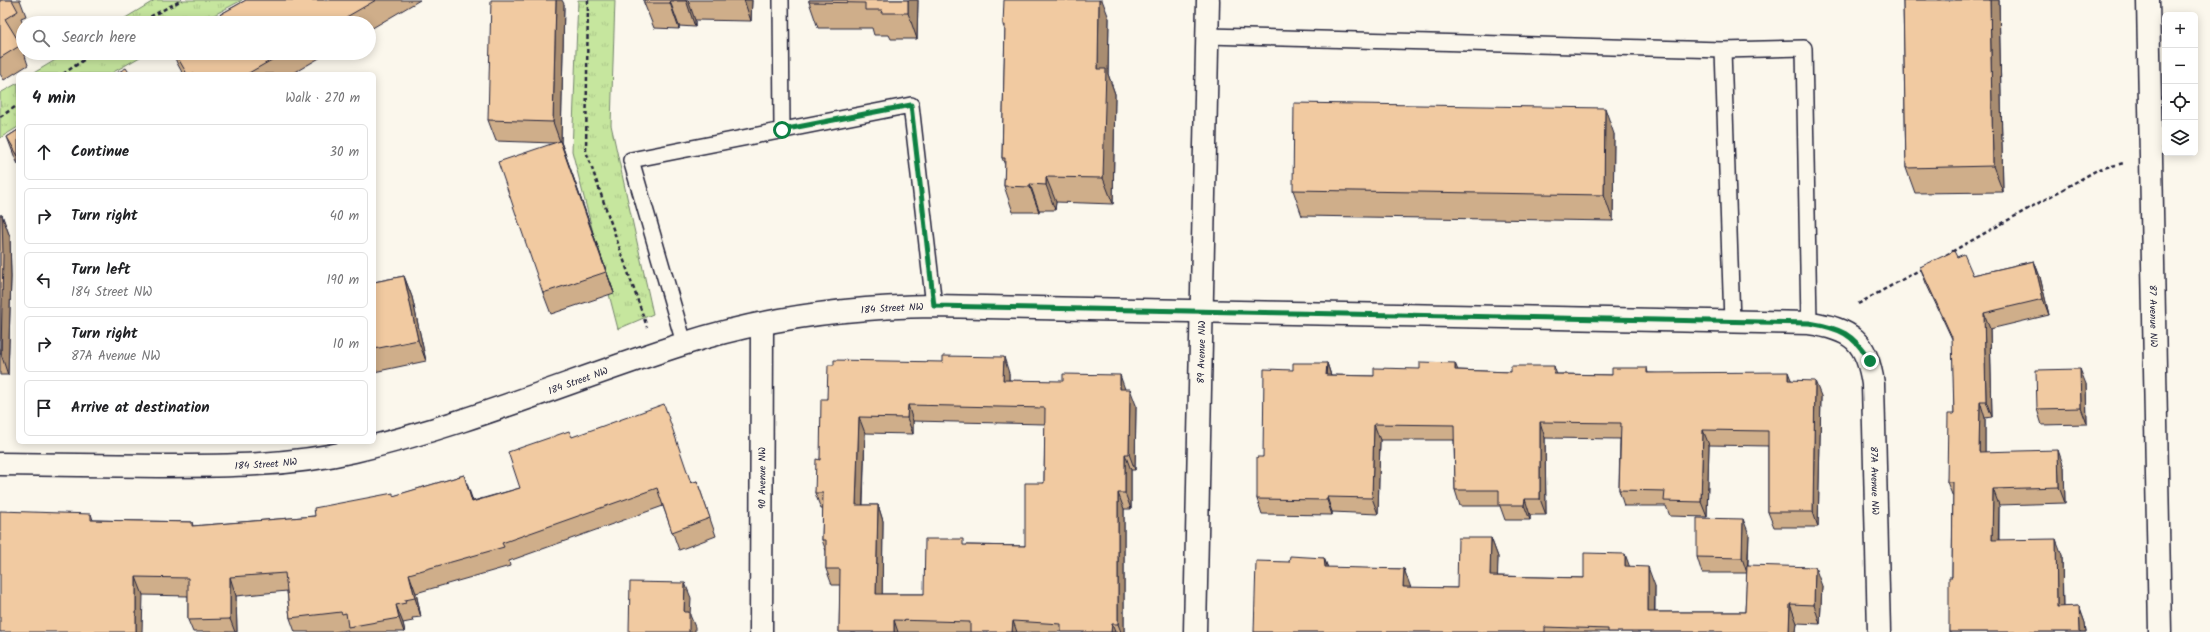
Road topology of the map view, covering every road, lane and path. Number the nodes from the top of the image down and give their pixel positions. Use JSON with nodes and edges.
{"nodes":[{"id":1,"x":182,"y":0,"type":"edge"},
{"id":2,"x":588,"y":0,"type":"edge"},
{"id":3,"x":781,"y":0,"type":"edge"},
{"id":4,"x":1208,"y":0,"type":"edge"},
{"id":5,"x":2148,"y":0,"type":"edge"},
{"id":6,"x":151,"y":16,"type":"edge"},
{"id":7,"x":1208,"y":36,"type":"junction"},
{"id":8,"x":1723,"y":50,"type":"junction"},
{"id":9,"x":84,"y":60,"type":"edge"},
{"id":10,"x":66,"y":72,"type":"edge"},
{"id":11,"x":16,"y":106,"type":"edge"},
{"id":12,"x":0,"y":117,"type":"edge"},
{"id":13,"x":782,"y":130,"type":"junction"},
{"id":14,"x":2150,"y":158,"type":"junction"},
{"id":15,"x":1941,"y":258,"type":"edge"},
{"id":16,"x":1927,"y":265,"type":"edge"},
{"id":17,"x":1858,"y":304,"type":"dead end"},
{"id":18,"x":934,"y":306,"type":"junction"},
{"id":19,"x":1200,"y":310,"type":"junction"},
{"id":20,"x":1732,"y":322,"type":"junction"},
{"id":21,"x":1809,"y":323,"type":"junction"},
{"id":22,"x":762,"y":324,"type":"junction"},
{"id":23,"x":1851,"y":336,"type":"joint"},
{"id":24,"x":684,"y":343,"type":"junction"},
{"id":25,"x":656,"y":353,"type":"junction"},
{"id":26,"x":0,"y":464,"type":"edge"},
{"id":27,"x":761,"y":632,"type":"edge"},
{"id":28,"x":1195,"y":632,"type":"edge"},
{"id":29,"x":1879,"y":632,"type":"edge"},
{"id":30,"x":2160,"y":632,"type":"edge"}],
"edges":[{"from":1,"to":6,"type":"path"},
{"from":2,"to":25,"type":"path"},
{"from":3,"to":13,"type":"lane"},
{"from":4,"to":7,"type":"street","name":"89 Avenue NW"},
{"from":5,"to":14,"type":"street","name":"87 Avenue NW"},
{"from":7,"to":8,"type":"lane"},
{"from":7,"to":19,"type":"street","name":"89 Avenue NW"},
{"from":8,"to":20,"type":"lane"},
{"from":8,"to":21,"type":"lane"},
{"from":9,"to":10,"type":"path"},
{"from":11,"to":12,"type":"path"},
{"from":13,"to":18,"type":"lane"},
{"from":13,"to":24,"type":"lane"},
{"from":14,"to":15,"type":"path"},
{"from":14,"to":30,"type":"street","name":"87 Avenue NW"},
{"from":16,"to":17,"type":"path"},
{"from":18,"to":19,"type":"street","name":"184 Street NW"},
{"from":18,"to":22,"type":"street","name":"184 Street NW"},
{"from":19,"to":20,"type":"street","name":"184 Street NW"},
{"from":19,"to":28,"type":"street","name":"89 Avenue NW"},
{"from":20,"to":21,"type":"street","name":"184 Street NW"},
{"from":21,"to":23,"type":"street","name":"184 Street NW"},
{"from":22,"to":24,"type":"street","name":"184 Street NW"},
{"from":22,"to":27,"type":"street","name":"90 Avenue NW"},
{"from":23,"to":29,"type":"street","name":"87A Avenue NW"},
{"from":24,"to":25,"type":"street","name":"184 Street NW"},
{"from":25,"to":26,"type":"street","name":"184 Street NW"}]}
